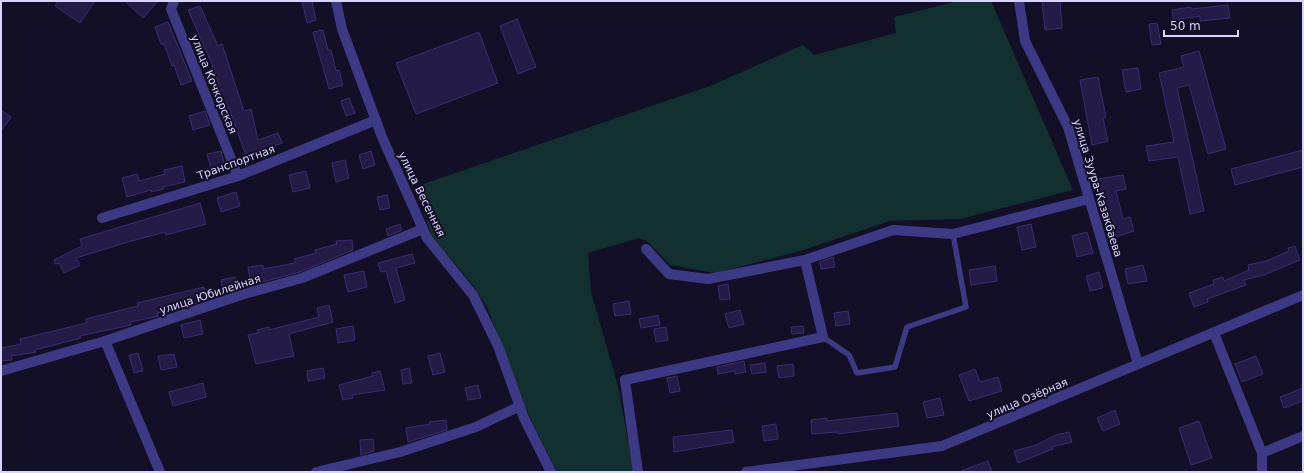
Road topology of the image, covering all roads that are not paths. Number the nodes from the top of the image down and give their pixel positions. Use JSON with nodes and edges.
{"nodes":[{"id":1,"x":174,"y":1,"type":"edge"},
{"id":2,"x":336,"y":1,"type":"edge"},
{"id":3,"x":1019,"y":1,"type":"edge"},
{"id":4,"x":376,"y":120,"type":"junction"},
{"id":5,"x":238,"y":176,"type":"junction"},
{"id":6,"x":1089,"y":199,"type":"junction"},
{"id":7,"x":102,"y":218,"type":"dead end"},
{"id":8,"x":423,"y":229,"type":"junction"},
{"id":9,"x":953,"y":234,"type":"junction"},
{"id":10,"x":646,"y":249,"type":"dead end"},
{"id":11,"x":805,"y":260,"type":"junction"},
{"id":12,"x":1303,"y":295,"type":"edge"},
{"id":13,"x":1214,"y":333,"type":"junction"},
{"id":14,"x":823,"y":337,"type":"junction"},
{"id":15,"x":105,"y":341,"type":"junction"},
{"id":16,"x":1138,"y":364,"type":"junction"},
{"id":17,"x":1,"y":371,"type":"edge"},
{"id":18,"x":520,"y":406,"type":"junction"},
{"id":19,"x":1303,"y":436,"type":"edge"},
{"id":20,"x":1262,"y":453,"type":"junction"},
{"id":21,"x":160,"y":472,"type":"edge"},
{"id":22,"x":316,"y":472,"type":"edge"},
{"id":23,"x":551,"y":472,"type":"edge"},
{"id":24,"x":638,"y":472,"type":"edge"},
{"id":25,"x":746,"y":472,"type":"edge"},
{"id":26,"x":1262,"y":472,"type":"edge"}],
"edges":[{"from":1,"to":5,"type":"street","name":"улица Кочкорская"},
{"from":2,"to":4,"type":"street","name":"улица Весенняя"},
{"from":3,"to":6,"type":"street","name":"улица Зуура-Казакбаева"},
{"from":4,"to":5,"type":"street","name":"Транспортная"},
{"from":4,"to":8,"type":"street","name":"улица Весенняя"},
{"from":5,"to":7,"type":"street","name":"Транспортная"},
{"from":6,"to":9,"type":"street"},
{"from":6,"to":16,"type":"street","name":"улица Зуура-Казакбаева"},
{"from":8,"to":15,"type":"street","name":"улица Юбилейная"},
{"from":8,"to":18,"type":"street","name":"улица Весенняя"},
{"from":9,"to":11,"type":"street"},
{"from":9,"to":14,"type":"lane"},
{"from":10,"to":11,"type":"street"},
{"from":11,"to":14,"type":"street"},
{"from":12,"to":13,"type":"street","name":"улица Озёрная"},
{"from":13,"to":16,"type":"street","name":"улица Озёрная"},
{"from":13,"to":20,"type":"street"},
{"from":14,"to":24,"type":"street"},
{"from":15,"to":17,"type":"street","name":"улица Юбилейная"},
{"from":15,"to":21,"type":"street"},
{"from":16,"to":25,"type":"street","name":"улица Озёрная"},
{"from":18,"to":22,"type":"street"},
{"from":18,"to":23,"type":"street","name":"улица Весенняя"},
{"from":19,"to":20,"type":"street"},
{"from":20,"to":26,"type":"street"}]}
